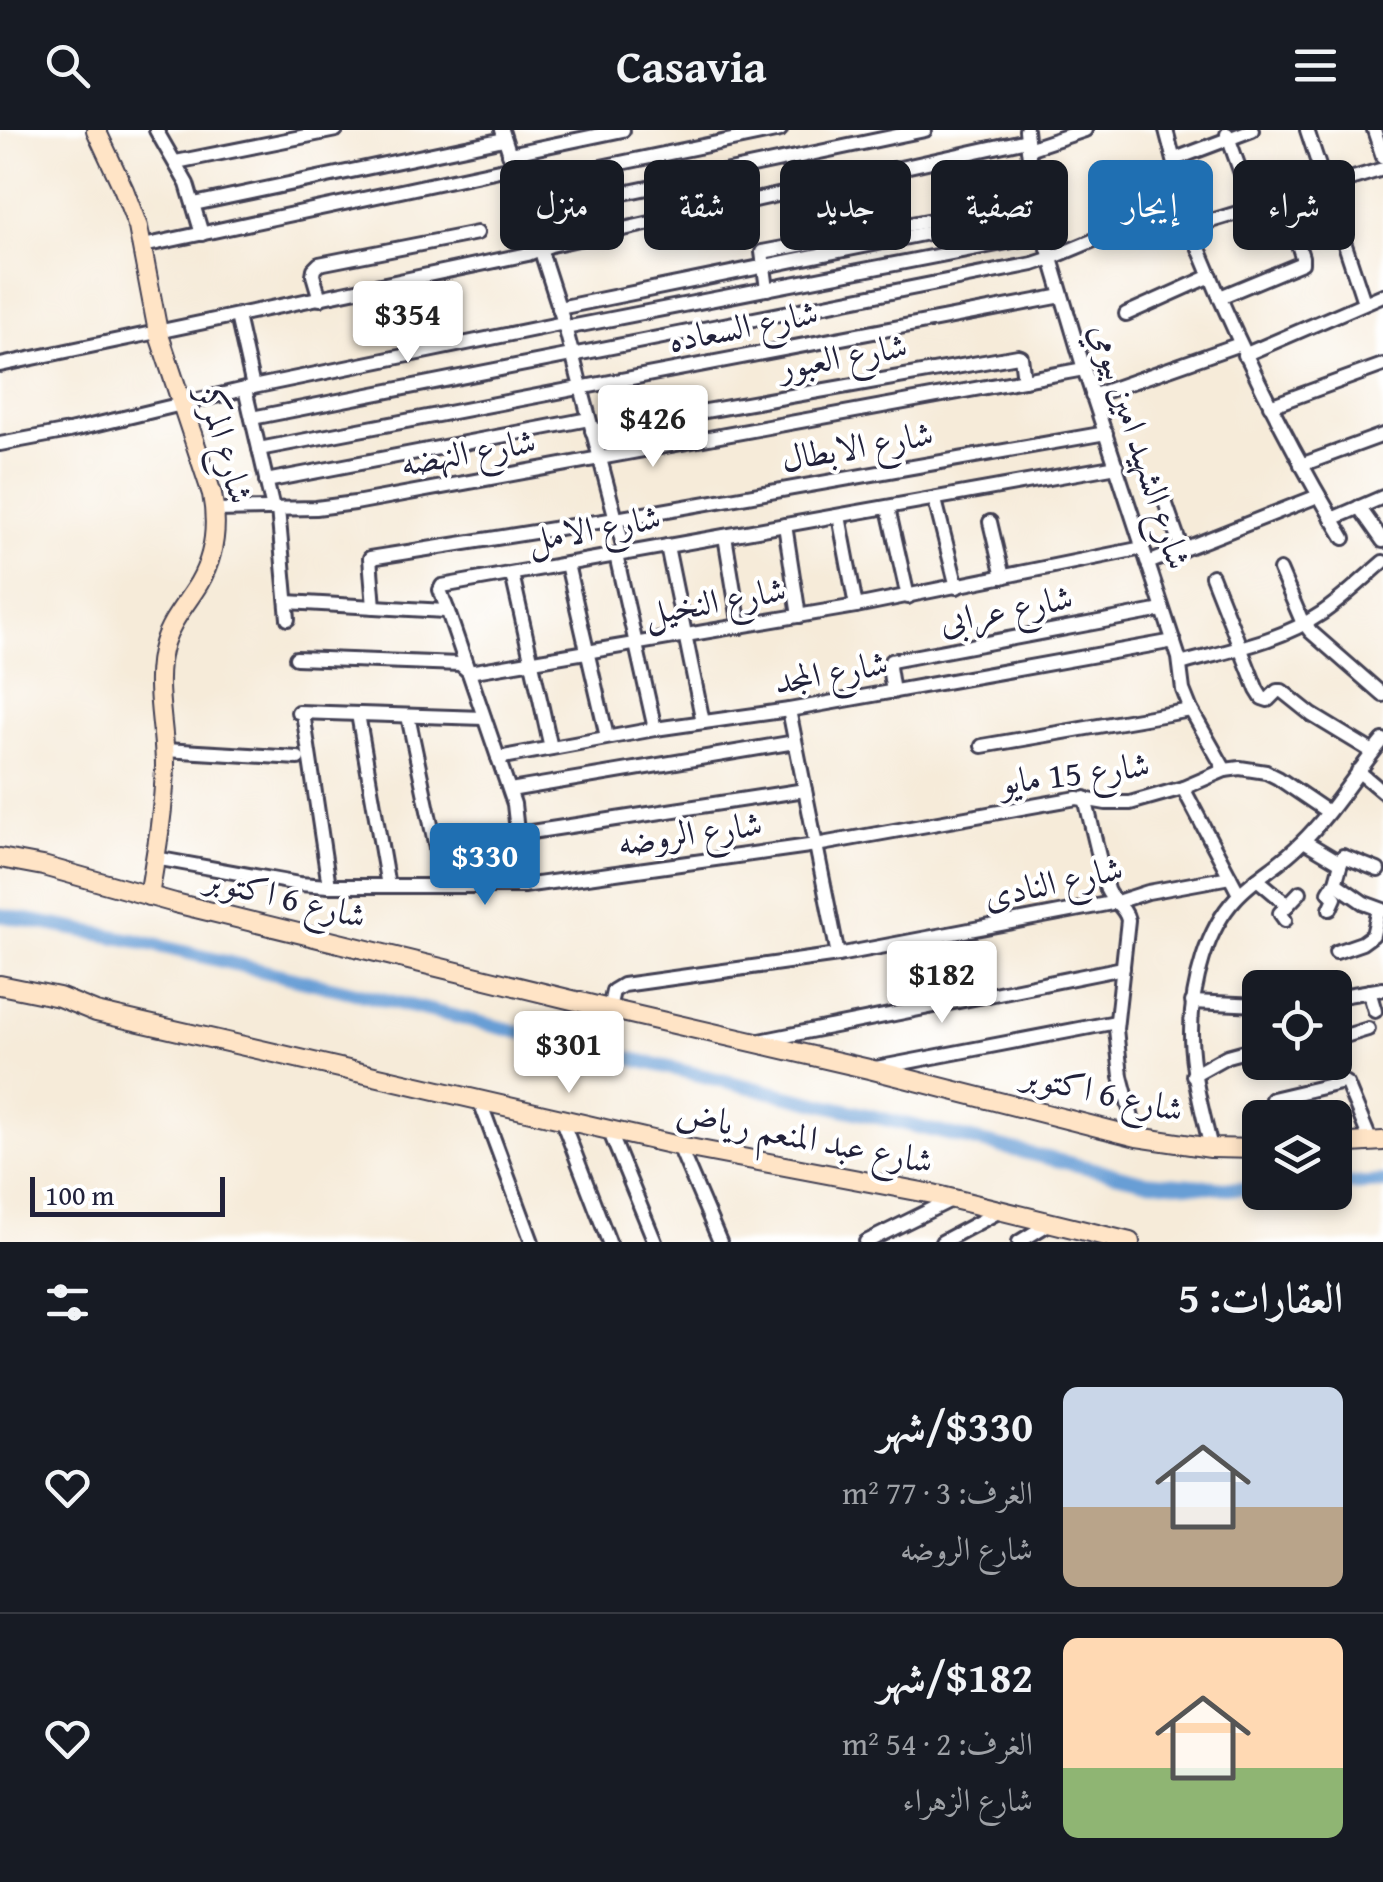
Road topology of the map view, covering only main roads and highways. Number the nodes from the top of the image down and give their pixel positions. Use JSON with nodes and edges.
{"nodes":[{"id":1,"x":96,"y":130,"type":"edge"},
{"id":2,"x":0,"y":858,"type":"edge"},
{"id":3,"x":149,"y":896,"type":"junction"},
{"id":4,"x":0,"y":986,"type":"edge"},
{"id":5,"x":1377,"y":1141,"type":"edge"},
{"id":6,"x":1352,"y":1143,"type":"edge"},
{"id":7,"x":1242,"y":1149,"type":"edge"},
{"id":8,"x":1058,"y":1230,"type":"edge"},
{"id":9,"x":1098,"y":1238,"type":"edge"},
{"id":10,"x":1130,"y":1242,"type":"edge"}],
"edges":[{"from":1,"to":3,"type":"main road","name":"شارع المركز"},
{"from":2,"to":3,"type":"main road","name":"شارع 6 اكتوبر"},
{"from":3,"to":7,"type":"main road","name":"شارع 6 اكتوبر"},
{"from":4,"to":8,"type":"main road","name":"شارع عبد المنعم رياض"},
{"from":5,"to":6,"type":"main road"},
{"from":8,"to":9,"type":"main road","name":"شارع عبد المنعم رياض"},
{"from":9,"to":10,"type":"main road","name":"شارع عبد المنعم رياض"}]}
